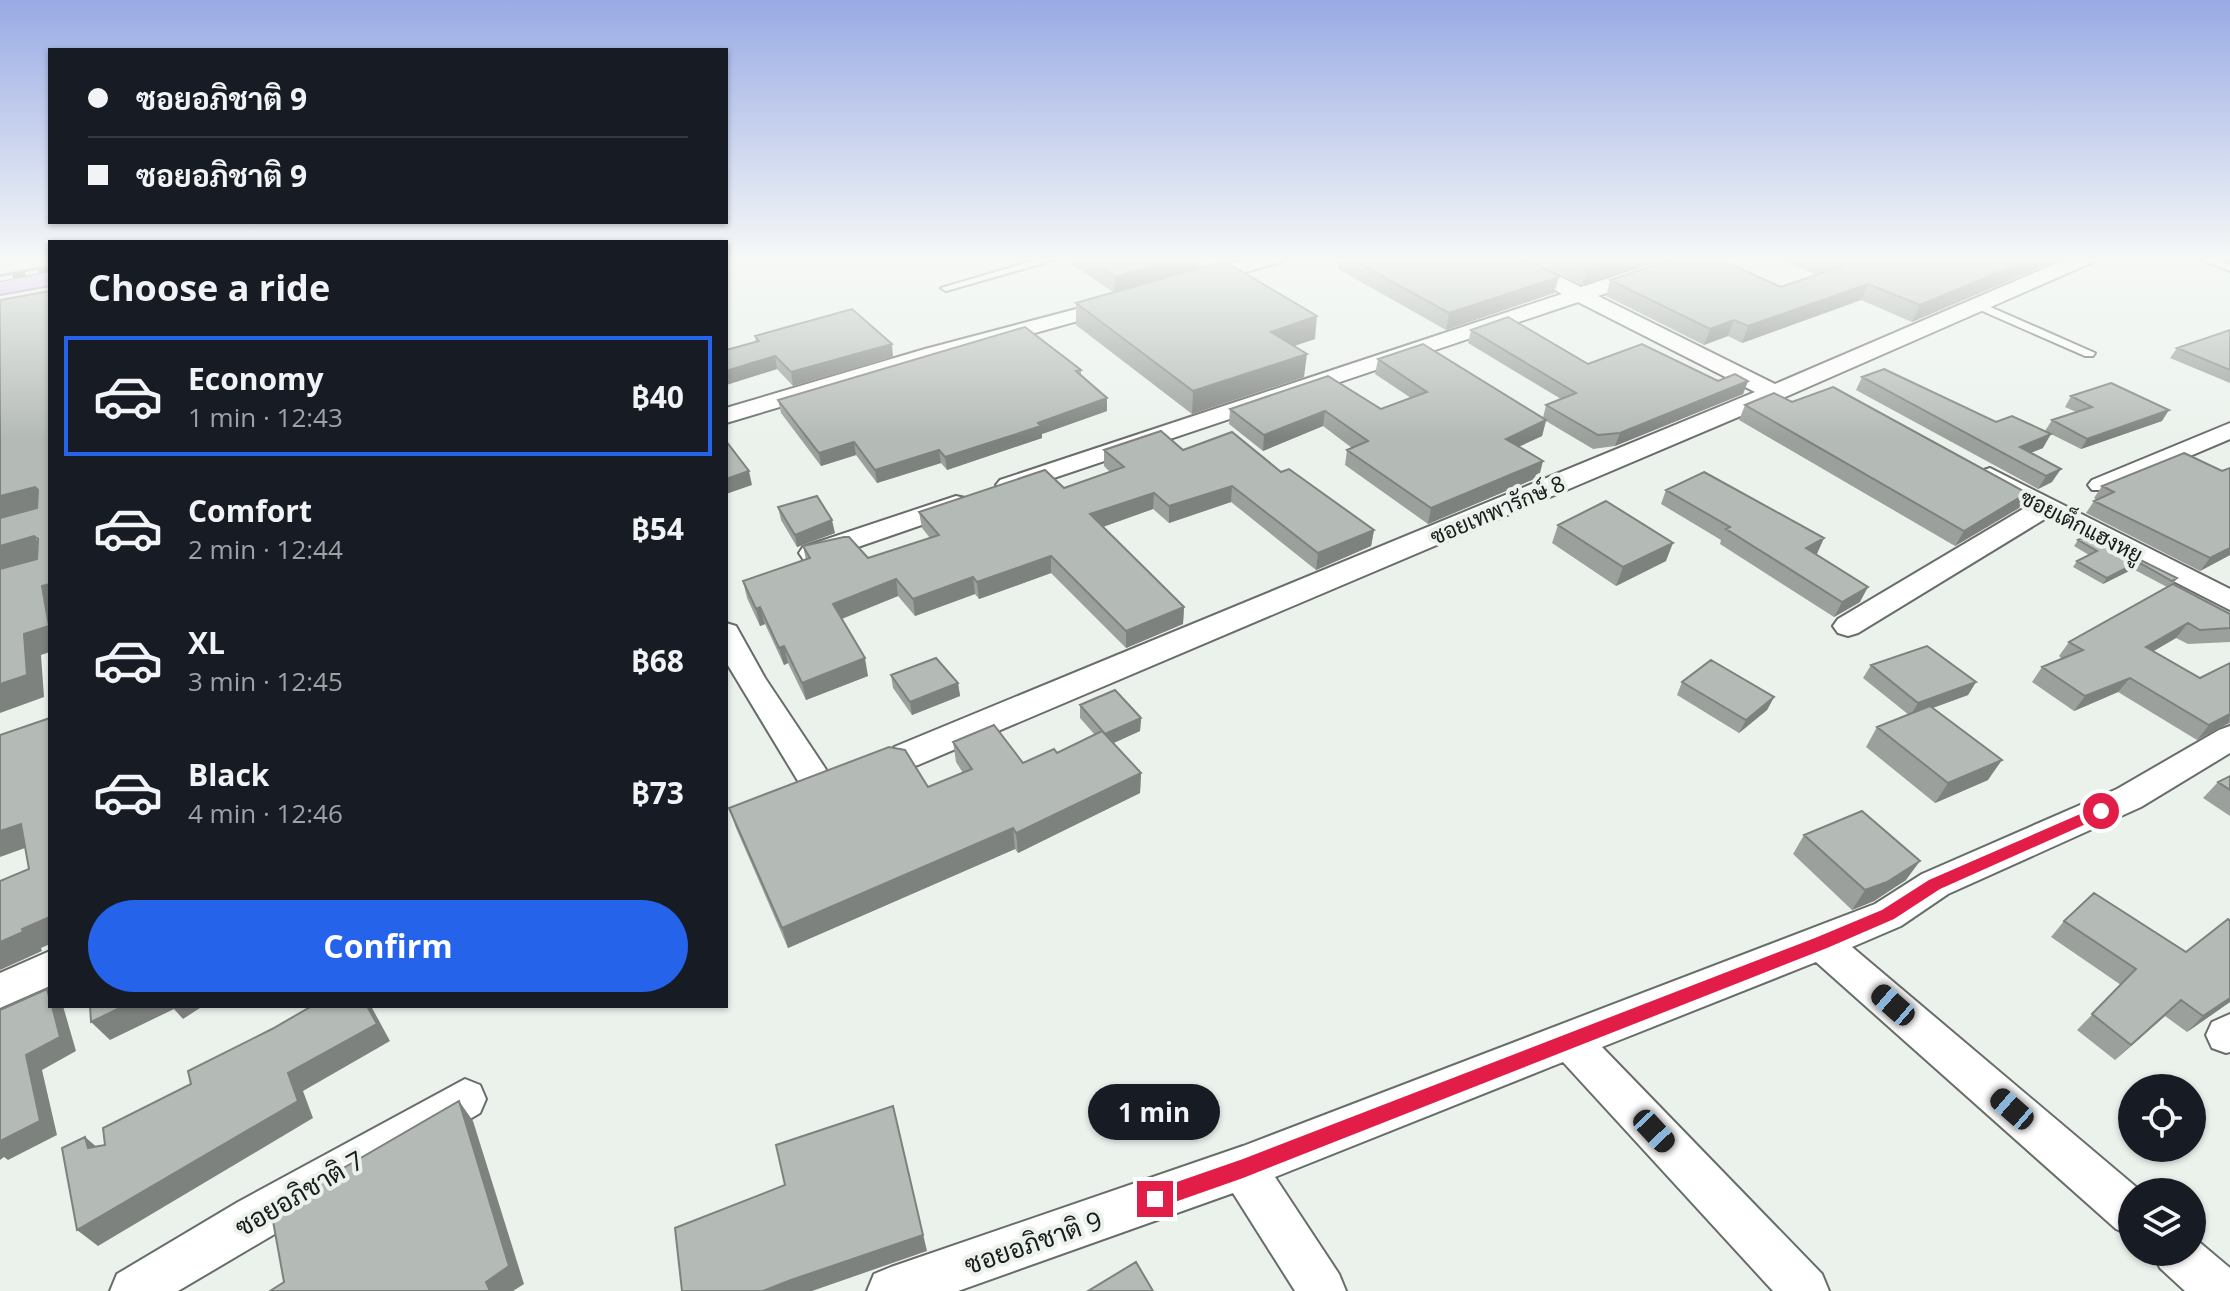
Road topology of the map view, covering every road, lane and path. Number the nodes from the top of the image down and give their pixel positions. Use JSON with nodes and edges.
{"nodes":[{"id":1,"x":1062,"y":318,"type":"edge"},
{"id":2,"x":1512,"y":318,"type":"edge"},
{"id":3,"x":1628,"y":318,"type":"edge"},
{"id":4,"x":1943,"y":318,"type":"edge"},
{"id":5,"x":2008,"y":318,"type":"edge"},
{"id":6,"x":2089,"y":353,"type":"dead end"},
{"id":7,"x":1809,"y":378,"type":"junction"},
{"id":8,"x":1775,"y":393,"type":"junction"},
{"id":9,"x":1834,"y":393,"type":"edge"},
{"id":10,"x":728,"y":415,"type":"edge"},
{"id":11,"x":2230,"y":430,"type":"edge"},
{"id":12,"x":1971,"y":466,"type":"edge"},
{"id":13,"x":2101,"y":485,"type":"edge"},
{"id":14,"x":2045,"y":507,"type":"junction"},
{"id":15,"x":811,"y":553,"type":"edge"},
{"id":16,"x":2230,"y":601,"type":"edge"},
{"id":17,"x":1848,"y":626,"type":"dead end"},
{"id":18,"x":728,"y":641,"type":"edge"},
{"id":19,"x":739,"y":687,"type":"edge"},
{"id":20,"x":2230,"y":738,"type":"edge"},
{"id":21,"x":906,"y":756,"type":"edge"},
{"id":22,"x":813,"y":777,"type":"edge"},
{"id":23,"x":1821,"y":943,"type":"junction"},
{"id":24,"x":48,"y":969,"type":"edge"},
{"id":25,"x":0,"y":991,"type":"edge"},
{"id":26,"x":1568,"y":1039,"type":"junction"},
{"id":27,"x":465,"y":1099,"type":"dead end"},
{"id":28,"x":1243,"y":1168,"type":"junction"},
{"id":29,"x":2118,"y":1201,"type":"edge"},
{"id":30,"x":2192,"y":1266,"type":"edge"},
{"id":31,"x":134,"y":1291,"type":"edge"},
{"id":32,"x":891,"y":1291,"type":"edge"},
{"id":33,"x":1322,"y":1291,"type":"edge"},
{"id":34,"x":1805,"y":1291,"type":"edge"},
{"id":35,"x":2221,"y":1291,"type":"edge"}],
"edges":[{"from":1,"to":10,"type":"street"},
{"from":2,"to":15,"type":"street"},
{"from":3,"to":8,"type":"street"},
{"from":4,"to":7,"type":"street","name":"ซอยเทพารักษ์ 8"},
{"from":5,"to":6,"type":"lane"},
{"from":7,"to":8,"type":"street","name":"ซอยเทพารักษ์ 8"},
{"from":7,"to":9,"type":"street"},
{"from":8,"to":21,"type":"street","name":"ซอยเทพารักษ์ 8"},
{"from":11,"to":13,"type":"street"},
{"from":12,"to":14,"type":"street","name":"ซอยเต็กแฮงหยู"},
{"from":14,"to":16,"type":"street","name":"ซอยเต็กแฮงหยู"},
{"from":14,"to":17,"type":"street"},
{"from":18,"to":19,"type":"street"},
{"from":19,"to":22,"type":"street"},
{"from":20,"to":23,"type":"street","name":"ซอยอภิชาติ 9"},
{"from":23,"to":26,"type":"street","name":"ซอยอภิชาติ 9"},
{"from":23,"to":29,"type":"street"},
{"from":24,"to":25,"type":"street"},
{"from":26,"to":28,"type":"street","name":"ซอยอภิชาติ 9"},
{"from":26,"to":34,"type":"street"},
{"from":27,"to":31,"type":"street","name":"ซอยอภิชาติ 7"},
{"from":28,"to":32,"type":"street","name":"ซอยอภิชาติ 9"},
{"from":28,"to":33,"type":"street"},
{"from":30,"to":35,"type":"street"}]}
